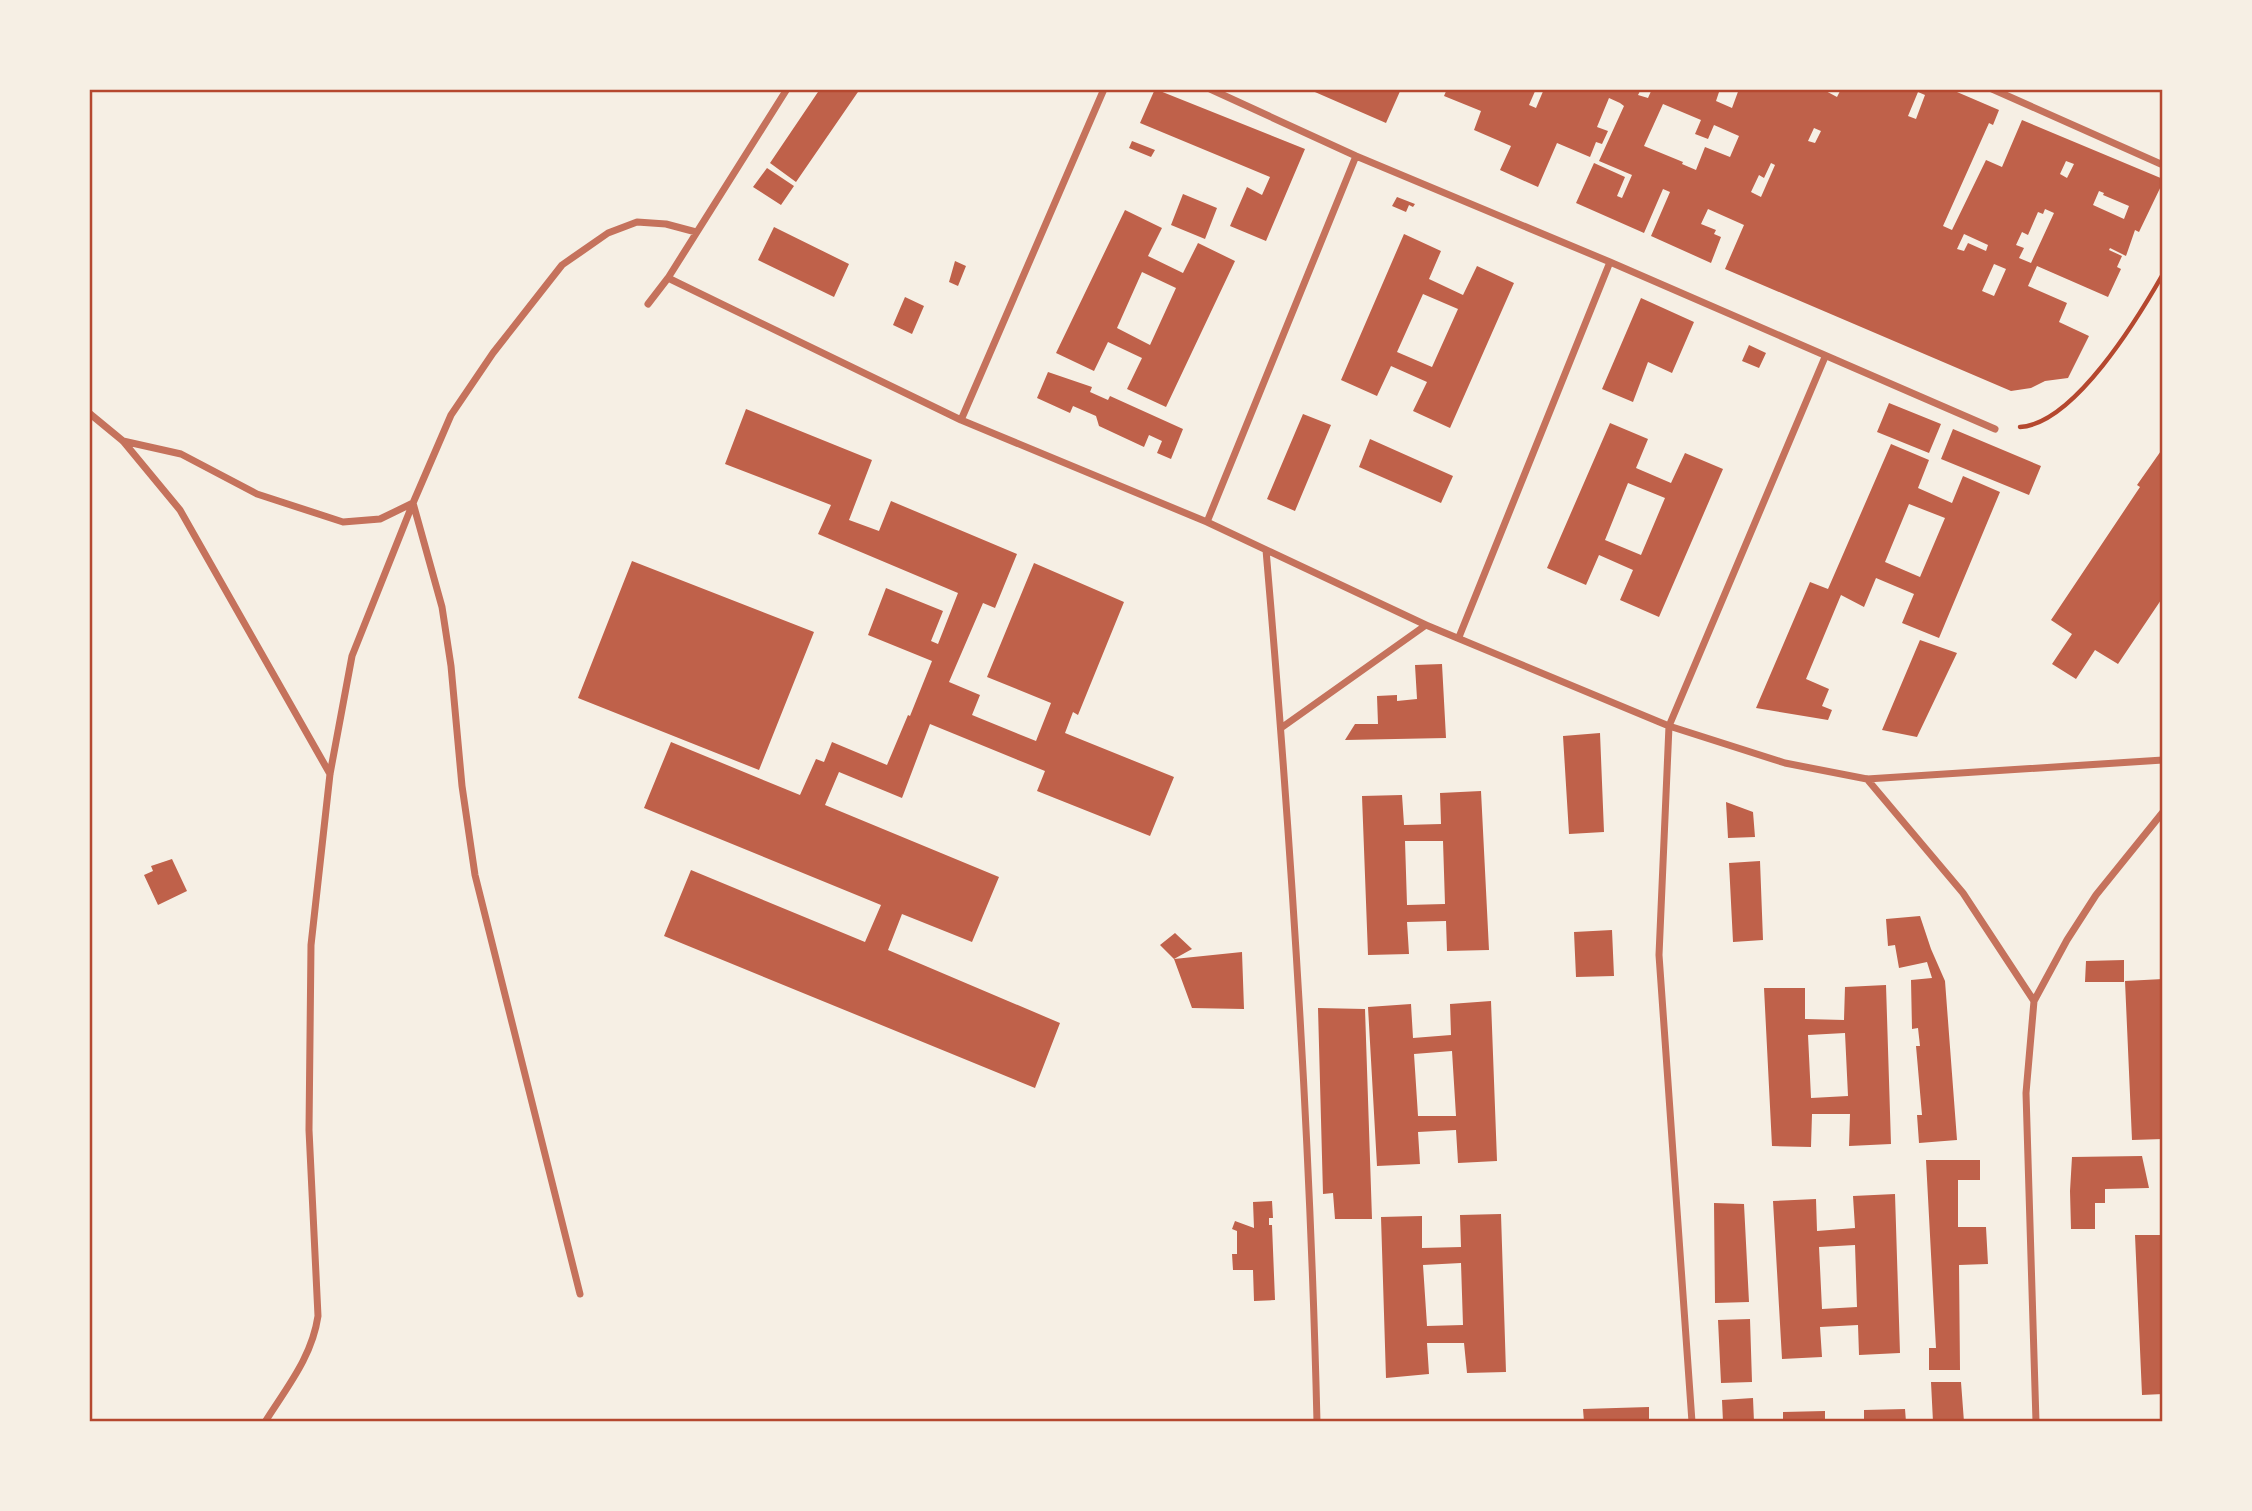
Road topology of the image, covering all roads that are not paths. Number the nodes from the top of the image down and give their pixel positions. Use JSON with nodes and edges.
{"nodes":[{"id":1,"x":787,"y":89,"type":"edge"},
{"id":2,"x":1104,"y":89,"type":"edge"},
{"id":3,"x":1210,"y":89,"type":"edge"},
{"id":4,"x":1992,"y":89,"type":"edge"},
{"id":5,"x":1356,"y":156,"type":"junction"},
{"id":6,"x":2163,"y":165,"type":"edge"},
{"id":7,"x":696,"y":232,"type":"junction"},
{"id":8,"x":1610,"y":262,"type":"junction"},
{"id":9,"x":668,"y":278,"type":"junction"},
{"id":10,"x":648,"y":304,"type":"dead end"},
{"id":11,"x":1825,"y":356,"type":"junction"},
{"id":12,"x":89,"y":413,"type":"edge"},
{"id":13,"x":961,"y":420,"type":"junction"},
{"id":14,"x":1995,"y":429,"type":"road end"},
{"id":15,"x":123,"y":441,"type":"junction"},
{"id":16,"x":413,"y":503,"type":"junction"},
{"id":17,"x":1207,"y":522,"type":"junction"},
{"id":18,"x":1266,"y":550,"type":"junction"},
{"id":19,"x":1426,"y":625,"type":"junction"},
{"id":20,"x":1459,"y":637,"type":"junction"},
{"id":21,"x":1669,"y":726,"type":"junction"},
{"id":22,"x":1281,"y":729,"type":"junction"},
{"id":23,"x":2163,"y":760,"type":"edge"},
{"id":24,"x":330,"y":774,"type":"junction"},
{"id":25,"x":1867,"y":779,"type":"junction"},
{"id":26,"x":2163,"y":811,"type":"edge"},
{"id":27,"x":2035,"y":1002,"type":"junction"},
{"id":28,"x":580,"y":1294,"type":"dead end"},
{"id":29,"x":265,"y":1422,"type":"edge"},
{"id":30,"x":1317,"y":1422,"type":"edge"},
{"id":31,"x":1692,"y":1422,"type":"edge"},
{"id":32,"x":2036,"y":1422,"type":"edge"}],
"edges":[{"from":1,"to":7,"type":"street"},
{"from":2,"to":13,"type":"street"},
{"from":3,"to":5,"type":"street"},
{"from":4,"to":6,"type":"street"},
{"from":5,"to":8,"type":"street"},
{"from":5,"to":17,"type":"street"},
{"from":7,"to":9,"type":"street"},
{"from":7,"to":16,"type":"street"},
{"from":8,"to":11,"type":"street"},
{"from":8,"to":20,"type":"street"},
{"from":9,"to":10,"type":"street"},
{"from":9,"to":13,"type":"street"},
{"from":11,"to":14,"type":"street"},
{"from":11,"to":21,"type":"street"},
{"from":12,"to":15,"type":"street"},
{"from":13,"to":17,"type":"street"},
{"from":15,"to":16,"type":"street"},
{"from":15,"to":24,"type":"street"},
{"from":16,"to":24,"type":"street"},
{"from":16,"to":28,"type":"street"},
{"from":17,"to":18,"type":"street"},
{"from":18,"to":19,"type":"street"},
{"from":18,"to":22,"type":"street"},
{"from":19,"to":20,"type":"street"},
{"from":19,"to":22,"type":"street"},
{"from":20,"to":21,"type":"street"},
{"from":21,"to":25,"type":"street"},
{"from":21,"to":31,"type":"street"},
{"from":22,"to":30,"type":"street"},
{"from":23,"to":25,"type":"street"},
{"from":24,"to":29,"type":"street"},
{"from":25,"to":27,"type":"street"},
{"from":26,"to":27,"type":"street"},
{"from":27,"to":32,"type":"street"}]}
